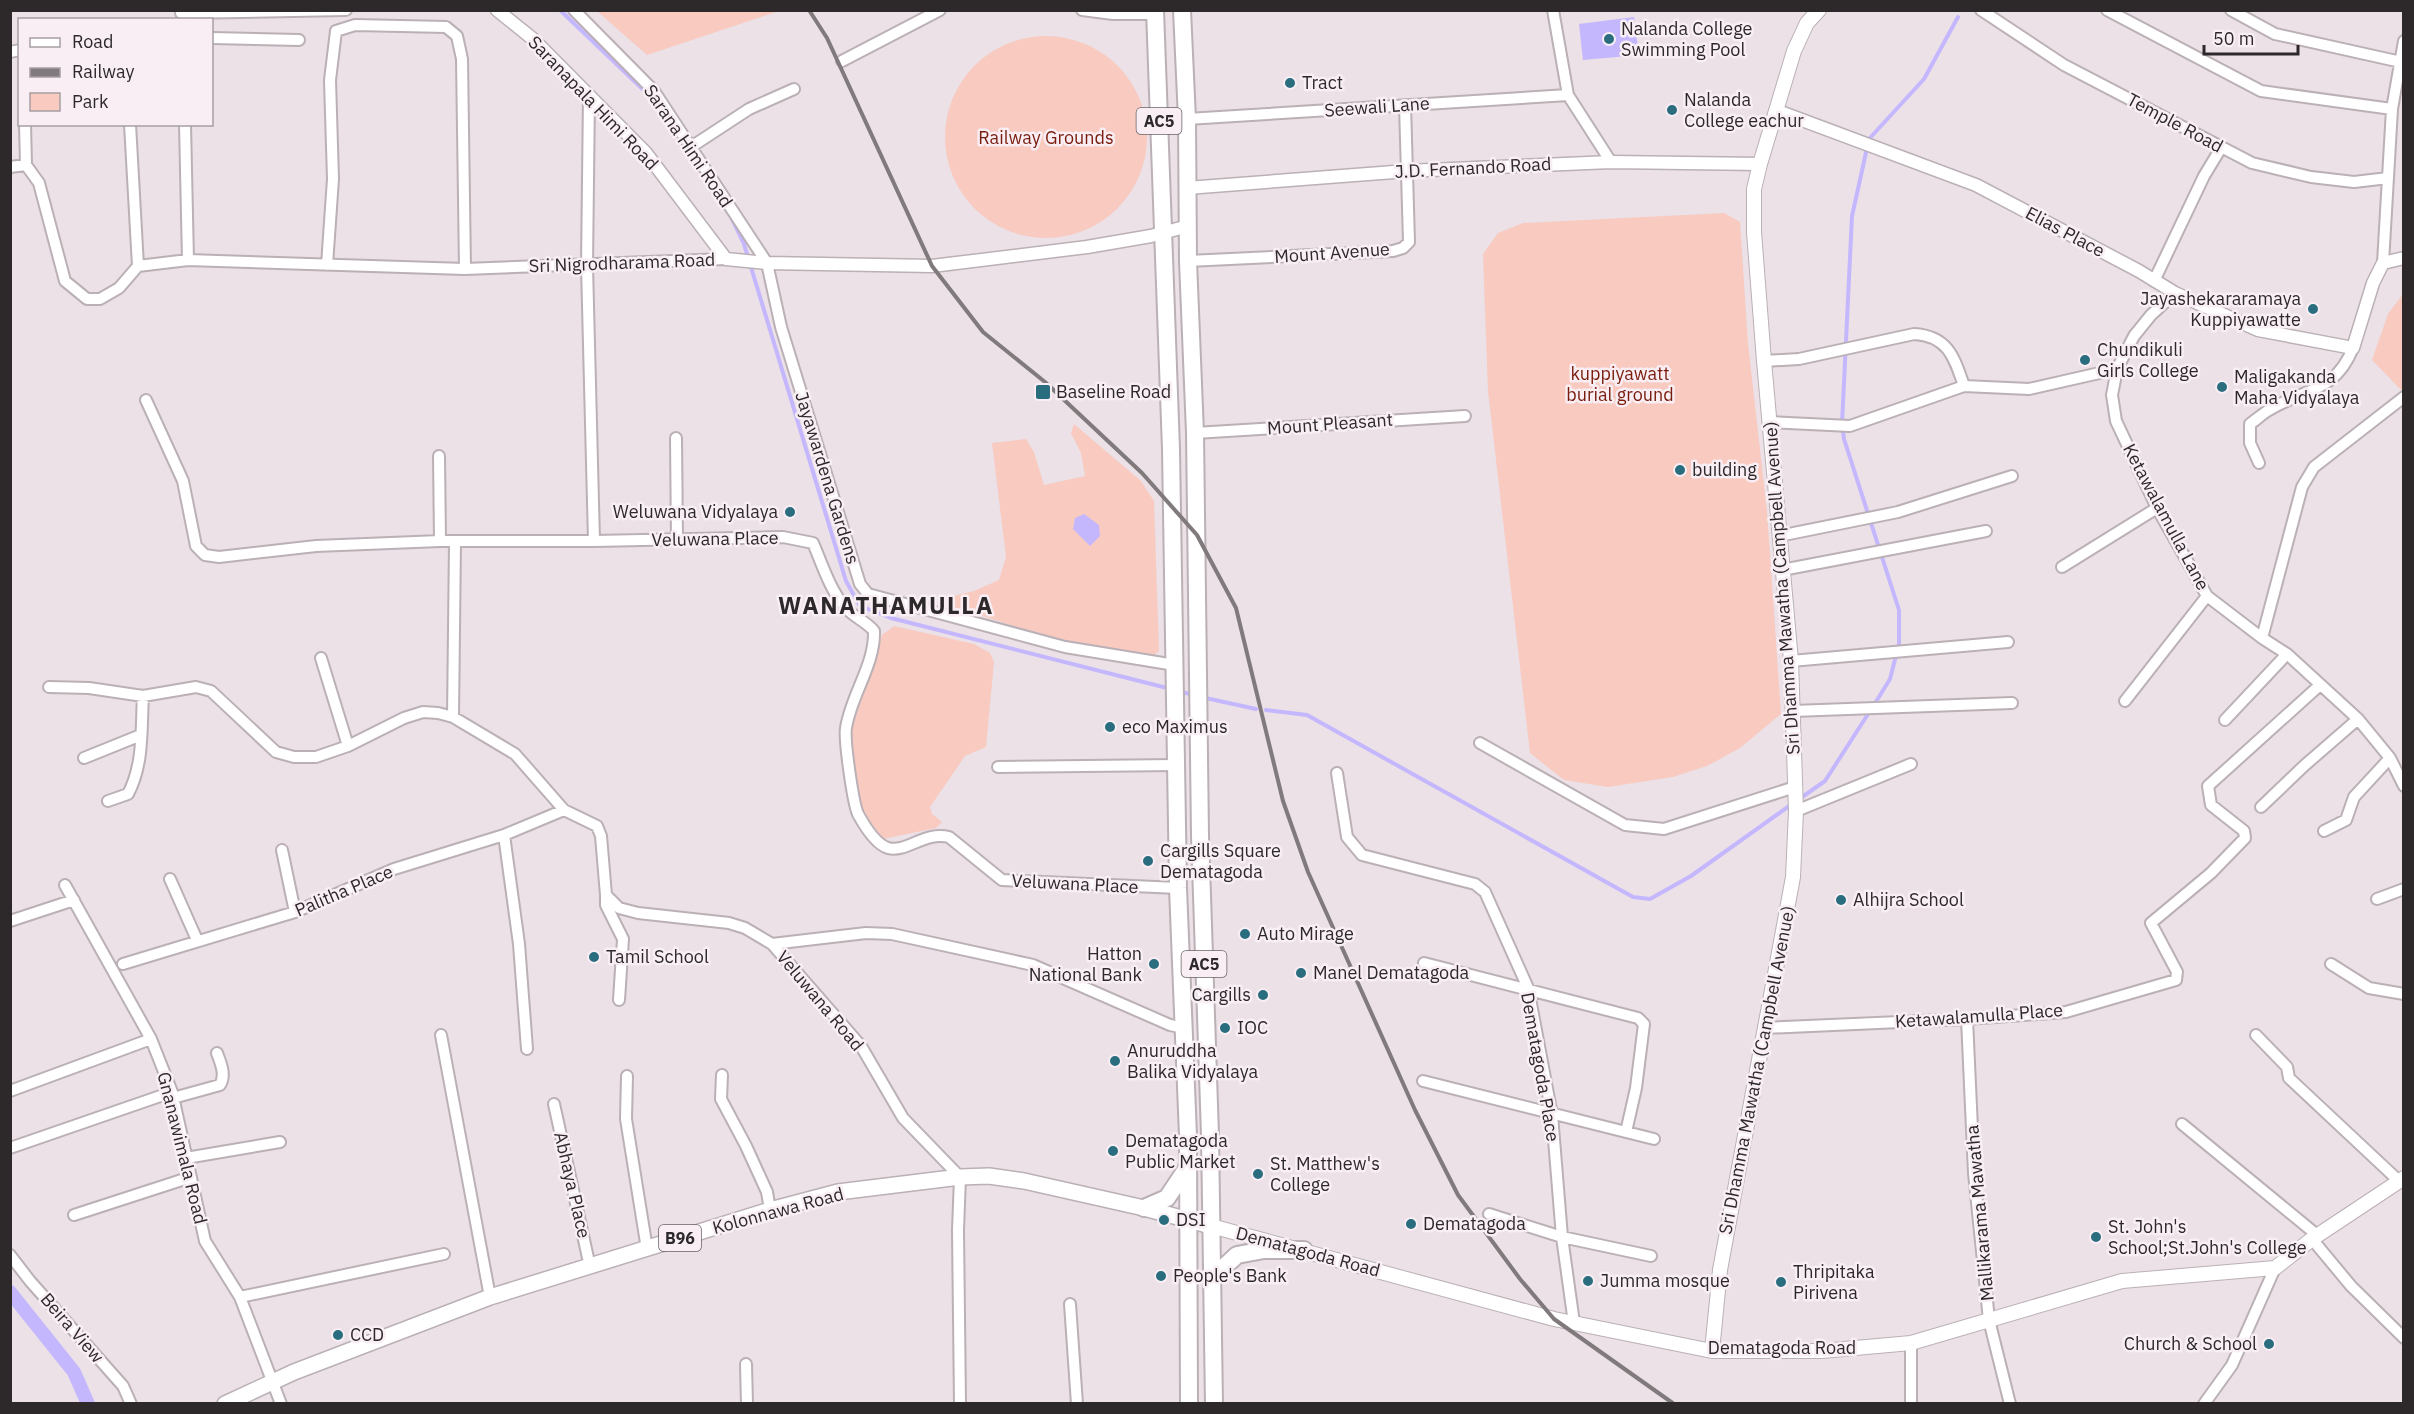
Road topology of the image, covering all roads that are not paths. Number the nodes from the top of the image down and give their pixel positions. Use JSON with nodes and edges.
{"nodes":[{"id":1,"x":346,"y":10,"type":"edge"},
{"id":2,"x":497,"y":10,"type":"edge"},
{"id":3,"x":574,"y":10,"type":"edge"},
{"id":4,"x":940,"y":10,"type":"edge"},
{"id":5,"x":1082,"y":10,"type":"edge"},
{"id":6,"x":1182,"y":10,"type":"edge"},
{"id":7,"x":1553,"y":10,"type":"edge"},
{"id":8,"x":1819,"y":10,"type":"edge"},
{"id":9,"x":1981,"y":10,"type":"edge"},
{"id":10,"x":2107,"y":10,"type":"edge"},
{"id":11,"x":2231,"y":10,"type":"edge"},
{"id":12,"x":1155,"y":12,"type":"edge"},
{"id":13,"x":181,"y":14,"type":"edge"},
{"id":14,"x":213,"y":38,"type":"edge"},
{"id":15,"x":299,"y":40,"type":"dead end"},
{"id":16,"x":2403,"y":41,"type":"edge"},
{"id":17,"x":842,"y":61,"type":"dead end"},
{"id":18,"x":2401,"y":62,"type":"junction"},
{"id":19,"x":794,"y":89,"type":"dead end"},
{"id":20,"x":1568,"y":94,"type":"junction"},
{"id":21,"x":589,"y":95,"type":"junction"},
{"id":22,"x":1405,"y":105,"type":"junction"},
{"id":23,"x":2392,"y":109,"type":"junction"},
{"id":24,"x":1778,"y":111,"type":"junction"},
{"id":25,"x":1186,"y":119,"type":"junction"},
{"id":26,"x":25,"y":126,"type":"edge"},
{"id":27,"x":130,"y":126,"type":"edge"},
{"id":28,"x":185,"y":126,"type":"edge"},
{"id":29,"x":691,"y":147,"type":"junction"},
{"id":30,"x":2221,"y":148,"type":"junction"},
{"id":31,"x":1611,"y":162,"type":"junction"},
{"id":32,"x":1760,"y":164,"type":"junction"},
{"id":33,"x":26,"y":165,"type":"junction"},
{"id":34,"x":10,"y":167,"type":"edge"},
{"id":35,"x":1407,"y":171,"type":"junction"},
{"id":36,"x":2388,"y":178,"type":"junction"},
{"id":37,"x":1187,"y":188,"type":"junction"},
{"id":38,"x":1188,"y":226,"type":"junction"},
{"id":39,"x":1163,"y":232,"type":"junction"},
{"id":40,"x":2403,"y":258,"type":"edge"},
{"id":41,"x":188,"y":260,"type":"junction"},
{"id":42,"x":730,"y":260,"type":"junction"},
{"id":43,"x":1188,"y":261,"type":"junction"},
{"id":44,"x":763,"y":262,"type":"junction"},
{"id":45,"x":2383,"y":263,"type":"junction"},
{"id":46,"x":327,"y":265,"type":"junction"},
{"id":47,"x":138,"y":266,"type":"junction"},
{"id":48,"x":588,"y":266,"type":"junction"},
{"id":49,"x":465,"y":269,"type":"junction"},
{"id":50,"x":2154,"y":280,"type":"junction"},
{"id":51,"x":2175,"y":293,"type":"junction"},
{"id":52,"x":2353,"y":348,"type":"junction"},
{"id":53,"x":1764,"y":361,"type":"junction"},
{"id":54,"x":2117,"y":369,"type":"junction"},
{"id":55,"x":1964,"y":386,"type":"junction"},
{"id":56,"x":2403,"y":397,"type":"edge"},
{"id":57,"x":146,"y":400,"type":"dead end"},
{"id":58,"x":1465,"y":416,"type":"dead end"},
{"id":59,"x":1770,"y":422,"type":"junction"},
{"id":60,"x":1195,"y":433,"type":"junction"},
{"id":61,"x":676,"y":438,"type":"dead end"},
{"id":62,"x":440,"y":456,"type":"dead end"},
{"id":63,"x":2259,"y":463,"type":"dead end"},
{"id":64,"x":2012,"y":476,"type":"dead end"},
{"id":65,"x":2157,"y":508,"type":"junction"},
{"id":66,"x":1986,"y":531,"type":"dead end"},
{"id":67,"x":1779,"y":536,"type":"junction"},
{"id":68,"x":676,"y":539,"type":"junction"},
{"id":69,"x":440,"y":541,"type":"junction"},
{"id":70,"x":594,"y":541,"type":"junction"},
{"id":71,"x":455,"y":542,"type":"junction"},
{"id":72,"x":2062,"y":567,"type":"dead end"},
{"id":73,"x":1782,"y":570,"type":"junction"},
{"id":74,"x":2207,"y":596,"type":"junction"},
{"id":75,"x":2262,"y":638,"type":"junction"},
{"id":76,"x":2008,"y":642,"type":"dead end"},
{"id":77,"x":2287,"y":654,"type":"junction"},
{"id":78,"x":321,"y":658,"type":"dead end"},
{"id":79,"x":1791,"y":661,"type":"junction"},
{"id":80,"x":1175,"y":665,"type":"junction"},
{"id":81,"x":2320,"y":685,"type":"junction"},
{"id":82,"x":49,"y":687,"type":"dead end"},
{"id":83,"x":143,"y":696,"type":"junction"},
{"id":84,"x":2125,"y":701,"type":"dead end"},
{"id":85,"x":2012,"y":703,"type":"dead end"},
{"id":86,"x":1793,"y":711,"type":"junction"},
{"id":87,"x":453,"y":717,"type":"junction"},
{"id":88,"x":2358,"y":719,"type":"junction"},
{"id":89,"x":2225,"y":720,"type":"dead end"},
{"id":90,"x":141,"y":735,"type":"junction"},
{"id":91,"x":1480,"y":743,"type":"dead end"},
{"id":92,"x":348,"y":746,"type":"junction"},
{"id":93,"x":84,"y":758,"type":"dead end"},
{"id":94,"x":2390,"y":758,"type":"junction"},
{"id":95,"x":1911,"y":764,"type":"dead end"},
{"id":96,"x":1176,"y":765,"type":"junction"},
{"id":97,"x":998,"y":766,"type":"dead end"},
{"id":98,"x":1337,"y":773,"type":"dead end"},
{"id":99,"x":2403,"y":786,"type":"edge"},
{"id":100,"x":108,"y":801,"type":"dead end"},
{"id":101,"x":1796,"y":801,"type":"junction"},
{"id":102,"x":2261,"y":807,"type":"dead end"},
{"id":103,"x":564,"y":810,"type":"junction"},
{"id":104,"x":2324,"y":831,"type":"dead end"},
{"id":105,"x":504,"y":835,"type":"junction"},
{"id":106,"x":282,"y":850,"type":"dead end"},
{"id":107,"x":170,"y":879,"type":"dead end"},
{"id":108,"x":65,"y":885,"type":"dead end"},
{"id":109,"x":1179,"y":888,"type":"junction"},
{"id":110,"x":2403,"y":889,"type":"edge"},
{"id":111,"x":606,"y":895,"type":"junction"},
{"id":112,"x":2377,"y":899,"type":"dead end"},
{"id":113,"x":74,"y":900,"type":"junction"},
{"id":114,"x":295,"y":912,"type":"junction"},
{"id":115,"x":10,"y":921,"type":"edge"},
{"id":116,"x":197,"y":940,"type":"junction"},
{"id":117,"x":772,"y":944,"type":"junction"},
{"id":118,"x":1424,"y":963,"type":"dead end"},
{"id":119,"x":123,"y":964,"type":"dead end"},
{"id":120,"x":2331,"y":964,"type":"dead end"},
{"id":121,"x":1528,"y":988,"type":"junction"},
{"id":122,"x":2403,"y":994,"type":"edge"},
{"id":123,"x":619,"y":1000,"type":"dead end"},
{"id":124,"x":1967,"y":1019,"type":"junction"},
{"id":125,"x":1184,"y":1028,"type":"junction"},
{"id":126,"x":1764,"y":1028,"type":"junction"},
{"id":127,"x":441,"y":1035,"type":"dead end"},
{"id":128,"x":2256,"y":1035,"type":"dead end"},
{"id":129,"x":151,"y":1039,"type":"junction"},
{"id":130,"x":527,"y":1049,"type":"dead end"},
{"id":131,"x":217,"y":1053,"type":"dead end"},
{"id":132,"x":722,"y":1075,"type":"dead end"},
{"id":133,"x":627,"y":1076,"type":"dead end"},
{"id":134,"x":1423,"y":1080,"type":"dead end"},
{"id":135,"x":10,"y":1091,"type":"edge"},
{"id":136,"x":172,"y":1095,"type":"junction"},
{"id":137,"x":554,"y":1104,"type":"dead end"},
{"id":138,"x":1552,"y":1115,"type":"junction"},
{"id":139,"x":2182,"y":1125,"type":"dead end"},
{"id":140,"x":1626,"y":1132,"type":"junction"},
{"id":141,"x":1654,"y":1139,"type":"dead end"},
{"id":142,"x":280,"y":1142,"type":"dead end"},
{"id":143,"x":10,"y":1148,"type":"edge"},
{"id":144,"x":186,"y":1158,"type":"junction"},
{"id":145,"x":1187,"y":1168,"type":"junction"},
{"id":146,"x":191,"y":1177,"type":"junction"},
{"id":147,"x":960,"y":1177,"type":"junction"},
{"id":148,"x":2401,"y":1180,"type":"edge"},
{"id":149,"x":1144,"y":1208,"type":"junction"},
{"id":150,"x":770,"y":1210,"type":"junction"},
{"id":151,"x":1489,"y":1214,"type":"dead end"},
{"id":152,"x":74,"y":1215,"type":"dead end"},
{"id":153,"x":1187,"y":1219,"type":"junction"},
{"id":154,"x":1211,"y":1226,"type":"junction"},
{"id":155,"x":1562,"y":1237,"type":"junction"},
{"id":156,"x":2315,"y":1237,"type":"junction"},
{"id":157,"x":647,"y":1249,"type":"junction"},
{"id":158,"x":1304,"y":1250,"type":"junction"},
{"id":159,"x":444,"y":1254,"type":"dead end"},
{"id":160,"x":10,"y":1255,"type":"edge"},
{"id":161,"x":1651,"y":1256,"type":"dead end"},
{"id":162,"x":590,"y":1267,"type":"junction"},
{"id":163,"x":2275,"y":1268,"type":"junction"},
{"id":164,"x":1211,"y":1279,"type":"junction"},
{"id":165,"x":240,"y":1297,"type":"junction"},
{"id":166,"x":490,"y":1297,"type":"junction"},
{"id":167,"x":1070,"y":1304,"type":"dead end"},
{"id":168,"x":1989,"y":1320,"type":"junction"},
{"id":169,"x":1574,"y":1323,"type":"junction"},
{"id":170,"x":2403,"y":1338,"type":"edge"},
{"id":171,"x":1911,"y":1343,"type":"junction"},
{"id":172,"x":1712,"y":1351,"type":"junction"},
{"id":173,"x":746,"y":1364,"type":"dead end"},
{"id":174,"x":272,"y":1382,"type":"junction"},
{"id":175,"x":229,"y":1402,"type":"edge"},
{"id":176,"x":131,"y":1404,"type":"edge"},
{"id":177,"x":255,"y":1404,"type":"edge"},
{"id":178,"x":281,"y":1404,"type":"edge"},
{"id":179,"x":747,"y":1404,"type":"edge"},
{"id":180,"x":960,"y":1404,"type":"edge"},
{"id":181,"x":1077,"y":1404,"type":"edge"},
{"id":182,"x":1189,"y":1404,"type":"edge"},
{"id":183,"x":1214,"y":1404,"type":"edge"},
{"id":184,"x":1911,"y":1404,"type":"edge"},
{"id":185,"x":2010,"y":1404,"type":"edge"},
{"id":186,"x":2204,"y":1404,"type":"edge"}],
"edges":[{"from":1,"to":13,"type":"street"},
{"from":2,"to":21,"type":"street","name":"Saranapala Himi Road"},
{"from":3,"to":29,"type":"street","name":"Sarana Himi Road"},
{"from":4,"to":17,"type":"street"},
{"from":5,"to":12,"type":"street"},
{"from":6,"to":25,"type":"highway","number":"AC5"},
{"from":7,"to":20,"type":"street"},
{"from":8,"to":24,"type":"main road","name":"Sri Dhamma Mawatha (Campbell Avenue)"},
{"from":9,"to":30,"type":"street","name":"Temple Road"},
{"from":10,"to":23,"type":"street"},
{"from":11,"to":18,"type":"street"},
{"from":12,"to":39,"type":"highway","number":"AC5"},
{"from":14,"to":15,"type":"street"},
{"from":16,"to":18,"type":"street"},
{"from":18,"to":23,"type":"street"},
{"from":19,"to":29,"type":"street"},
{"from":20,"to":22,"type":"street","name":"Seewali Lane"},
{"from":20,"to":31,"type":"street"},
{"from":21,"to":42,"type":"street","name":"Saranapala Himi Road"},
{"from":21,"to":48,"type":"street"},
{"from":22,"to":25,"type":"street","name":"Seewali Lane"},
{"from":22,"to":35,"type":"street","name":"Mount Avenue"},
{"from":23,"to":36,"type":"street"},
{"from":24,"to":32,"type":"main road","name":"Sri Dhamma Mawatha (Campbell Avenue)"},
{"from":24,"to":50,"type":"street","name":"Elias Place"},
{"from":25,"to":37,"type":"highway","number":"AC5"},
{"from":26,"to":33,"type":"street"},
{"from":27,"to":47,"type":"street"},
{"from":28,"to":41,"type":"street"},
{"from":29,"to":44,"type":"street","name":"Sarana Himi Road"},
{"from":30,"to":36,"type":"street","name":"Temple Road"},
{"from":30,"to":50,"type":"street"},
{"from":31,"to":32,"type":"street","name":"J.D. Fernando Road"},
{"from":31,"to":35,"type":"street","name":"J.D. Fernando Road"},
{"from":32,"to":53,"type":"main road","name":"Sri Dhamma Mawatha (Campbell Avenue)"},
{"from":33,"to":34,"type":"street"},
{"from":33,"to":47,"type":"street"},
{"from":35,"to":37,"type":"street","name":"J.D. Fernando Road"},
{"from":35,"to":43,"type":"street","name":"Mount Avenue"},
{"from":36,"to":45,"type":"street"},
{"from":37,"to":38,"type":"highway","number":"AC5"},
{"from":38,"to":39,"type":"street","name":"Sri Nigrodharama Road"},
{"from":38,"to":43,"type":"highway","number":"AC5"},
{"from":39,"to":44,"type":"street","name":"Sri Nigrodharama Road"},
{"from":39,"to":80,"type":"highway","number":"AC5"},
{"from":40,"to":45,"type":"street"},
{"from":41,"to":46,"type":"street","name":"Sri Nigrodharama Road"},
{"from":41,"to":47,"type":"street","name":"Sri Nigrodharama Road"},
{"from":42,"to":44,"type":"street","name":"Sri Nigrodharama Road"},
{"from":42,"to":48,"type":"street","name":"Sri Nigrodharama Road"},
{"from":43,"to":60,"type":"highway","number":"AC5"},
{"from":44,"to":80,"type":"street","name":"Jayawardena Gardens"},
{"from":45,"to":52,"type":"street"},
{"from":46,"to":49,"type":"street","name":"Sri Nigrodharama Road"},
{"from":46,"to":49,"type":"street"},
{"from":48,"to":49,"type":"street","name":"Sri Nigrodharama Road"},
{"from":48,"to":70,"type":"street"},
{"from":50,"to":51,"type":"street","name":"Elias Place"},
{"from":51,"to":52,"type":"street","name":"Elias Place"},
{"from":51,"to":54,"type":"street","name":"Ketawalamulla Lane"},
{"from":52,"to":63,"type":"street"},
{"from":53,"to":55,"type":"street"},
{"from":53,"to":59,"type":"main road","name":"Sri Dhamma Mawatha (Campbell Avenue)"},
{"from":54,"to":55,"type":"street"},
{"from":54,"to":65,"type":"street","name":"Ketawalamulla Lane"},
{"from":55,"to":59,"type":"street"},
{"from":56,"to":75,"type":"street"},
{"from":57,"to":69,"type":"street","name":"Veluwana Place"},
{"from":58,"to":60,"type":"street","name":"Mount Pleasant"},
{"from":59,"to":67,"type":"main road","name":"Sri Dhamma Mawatha (Campbell Avenue)"},
{"from":60,"to":154,"type":"highway","number":"AC5"},
{"from":61,"to":68,"type":"street"},
{"from":62,"to":69,"type":"street"},
{"from":64,"to":67,"type":"street"},
{"from":65,"to":72,"type":"street"},
{"from":65,"to":74,"type":"street","name":"Ketawalamulla Lane"},
{"from":66,"to":73,"type":"street"},
{"from":67,"to":73,"type":"main road","name":"Sri Dhamma Mawatha (Campbell Avenue)"},
{"from":68,"to":70,"type":"street","name":"Veluwana Place"},
{"from":68,"to":109,"type":"street","name":"Veluwana Place"},
{"from":69,"to":71,"type":"street","name":"Veluwana Place"},
{"from":70,"to":71,"type":"street","name":"Veluwana Place"},
{"from":71,"to":87,"type":"street"},
{"from":73,"to":79,"type":"main road","name":"Sri Dhamma Mawatha (Campbell Avenue)"},
{"from":74,"to":75,"type":"street","name":"Ketawalamulla Lane"},
{"from":74,"to":84,"type":"street"},
{"from":75,"to":77,"type":"street","name":"Ketawalamulla Lane"},
{"from":76,"to":79,"type":"street"},
{"from":77,"to":81,"type":"street","name":"Ketawalamulla Lane"},
{"from":77,"to":89,"type":"street"},
{"from":78,"to":92,"type":"street"},
{"from":79,"to":86,"type":"main road","name":"Sri Dhamma Mawatha (Campbell Avenue)"},
{"from":80,"to":96,"type":"highway","number":"AC5"},
{"from":81,"to":88,"type":"street","name":"Ketawalamulla Lane"},
{"from":81,"to":124,"type":"street","name":"Ketawalamulla Place"},
{"from":82,"to":83,"type":"street"},
{"from":83,"to":90,"type":"street"},
{"from":83,"to":92,"type":"street"},
{"from":85,"to":86,"type":"street"},
{"from":86,"to":101,"type":"main road","name":"Sri Dhamma Mawatha (Campbell Avenue)"},
{"from":87,"to":92,"type":"street"},
{"from":87,"to":103,"type":"street"},
{"from":88,"to":94,"type":"street","name":"Ketawalamulla Lane"},
{"from":88,"to":102,"type":"street"},
{"from":90,"to":93,"type":"street"},
{"from":90,"to":100,"type":"street"},
{"from":91,"to":101,"type":"street"},
{"from":94,"to":99,"type":"street","name":"Ketawalamulla Lane"},
{"from":94,"to":104,"type":"street"},
{"from":95,"to":101,"type":"street"},
{"from":96,"to":97,"type":"street"},
{"from":96,"to":109,"type":"highway","number":"AC5"},
{"from":98,"to":121,"type":"street","name":"Dematagoda Place"},
{"from":101,"to":126,"type":"main road","name":"Sri Dhamma Mawatha (Campbell Avenue)"},
{"from":103,"to":105,"type":"street","name":"Palitha Place"},
{"from":103,"to":111,"type":"street"},
{"from":105,"to":114,"type":"street","name":"Palitha Place"},
{"from":105,"to":130,"type":"street"},
{"from":106,"to":114,"type":"street"},
{"from":107,"to":116,"type":"street"},
{"from":108,"to":113,"type":"street","name":"Gnanawimala Road"},
{"from":109,"to":125,"type":"highway","number":"AC5"},
{"from":110,"to":112,"type":"street"},
{"from":111,"to":117,"type":"street","name":"Veluwana Road"},
{"from":111,"to":123,"type":"street"},
{"from":113,"to":115,"type":"street"},
{"from":113,"to":129,"type":"street","name":"Gnanawimala Road"},
{"from":114,"to":116,"type":"street","name":"Palitha Place"},
{"from":116,"to":119,"type":"street","name":"Palitha Place"},
{"from":117,"to":125,"type":"street"},
{"from":117,"to":147,"type":"street","name":"Veluwana Road"},
{"from":118,"to":121,"type":"street"},
{"from":120,"to":122,"type":"street"},
{"from":121,"to":138,"type":"street","name":"Dematagoda Place"},
{"from":121,"to":140,"type":"street"},
{"from":124,"to":126,"type":"street","name":"Ketawalamulla Place"},
{"from":124,"to":168,"type":"street","name":"Mallikarama Mawatha"},
{"from":125,"to":145,"type":"highway","number":"AC5"},
{"from":126,"to":172,"type":"main road","name":"Sri Dhamma Mawatha (Campbell Avenue)"},
{"from":127,"to":166,"type":"street"},
{"from":128,"to":148,"type":"street"},
{"from":129,"to":135,"type":"street"},
{"from":129,"to":136,"type":"street","name":"Gnanawimala Road"},
{"from":131,"to":136,"type":"street"},
{"from":132,"to":150,"type":"street"},
{"from":133,"to":157,"type":"street"},
{"from":134,"to":138,"type":"street"},
{"from":136,"to":143,"type":"street"},
{"from":136,"to":144,"type":"street","name":"Gnanawimala Road"},
{"from":137,"to":162,"type":"street","name":"Abhaya Place"},
{"from":138,"to":140,"type":"street"},
{"from":138,"to":155,"type":"street","name":"Dematagoda Place"},
{"from":139,"to":156,"type":"street"},
{"from":140,"to":141,"type":"street"},
{"from":142,"to":144,"type":"street"},
{"from":144,"to":146,"type":"street","name":"Gnanawimala Road"},
{"from":145,"to":149,"type":"highway"},
{"from":145,"to":153,"type":"highway","number":"AC5"},
{"from":146,"to":152,"type":"street"},
{"from":146,"to":165,"type":"street","name":"Gnanawimala Road"},
{"from":147,"to":149,"type":"main road","name":"Kolonnawa Road","number":"B96"},
{"from":147,"to":150,"type":"main road","name":"Kolonnawa Road","number":"B96"},
{"from":147,"to":180,"type":"street"},
{"from":148,"to":156,"type":"main road"},
{"from":149,"to":153,"type":"main road","name":"Kolonnawa Road","number":"B96"},
{"from":150,"to":157,"type":"main road","name":"Kolonnawa Road","number":"B96"},
{"from":151,"to":155,"type":"street"},
{"from":153,"to":154,"type":"main road","name":"Kolonnawa Road","number":"B96"},
{"from":153,"to":182,"type":"highway","number":"AC5"},
{"from":154,"to":158,"type":"main road","name":"Dematagoda Road"},
{"from":154,"to":164,"type":"highway","number":"AC5"},
{"from":155,"to":161,"type":"street"},
{"from":155,"to":169,"type":"street","name":"Dematagoda Place"},
{"from":156,"to":163,"type":"main road"},
{"from":156,"to":170,"type":"street"},
{"from":157,"to":162,"type":"main road","name":"Kolonnawa Road","number":"B96"},
{"from":158,"to":164,"type":"highway"},
{"from":158,"to":169,"type":"main road","name":"Dematagoda Road"},
{"from":159,"to":165,"type":"street"},
{"from":160,"to":176,"type":"street","name":"Beira View"},
{"from":162,"to":166,"type":"main road","name":"Kolonnawa Road","number":"B96"},
{"from":163,"to":168,"type":"main road","name":"Dematagoda Road"},
{"from":163,"to":186,"type":"street"},
{"from":164,"to":183,"type":"highway","number":"AC5"},
{"from":165,"to":174,"type":"street","name":"Gnanawimala Road"},
{"from":166,"to":174,"type":"main road","name":"Kolonnawa Road","number":"B96"},
{"from":167,"to":181,"type":"street"},
{"from":168,"to":171,"type":"main road","name":"Dematagoda Road"},
{"from":168,"to":185,"type":"street","name":"Mallikarama Mawatha"},
{"from":169,"to":172,"type":"main road","name":"Dematagoda Road"},
{"from":171,"to":172,"type":"main road","name":"Dematagoda Road"},
{"from":171,"to":184,"type":"street"},
{"from":173,"to":179,"type":"street"},
{"from":174,"to":175,"type":"main road","name":"Kolonnawa Road","number":"B96"},
{"from":174,"to":178,"type":"street","name":"Gnanawimala Road"},
{"from":175,"to":177,"type":"main road"}]}
